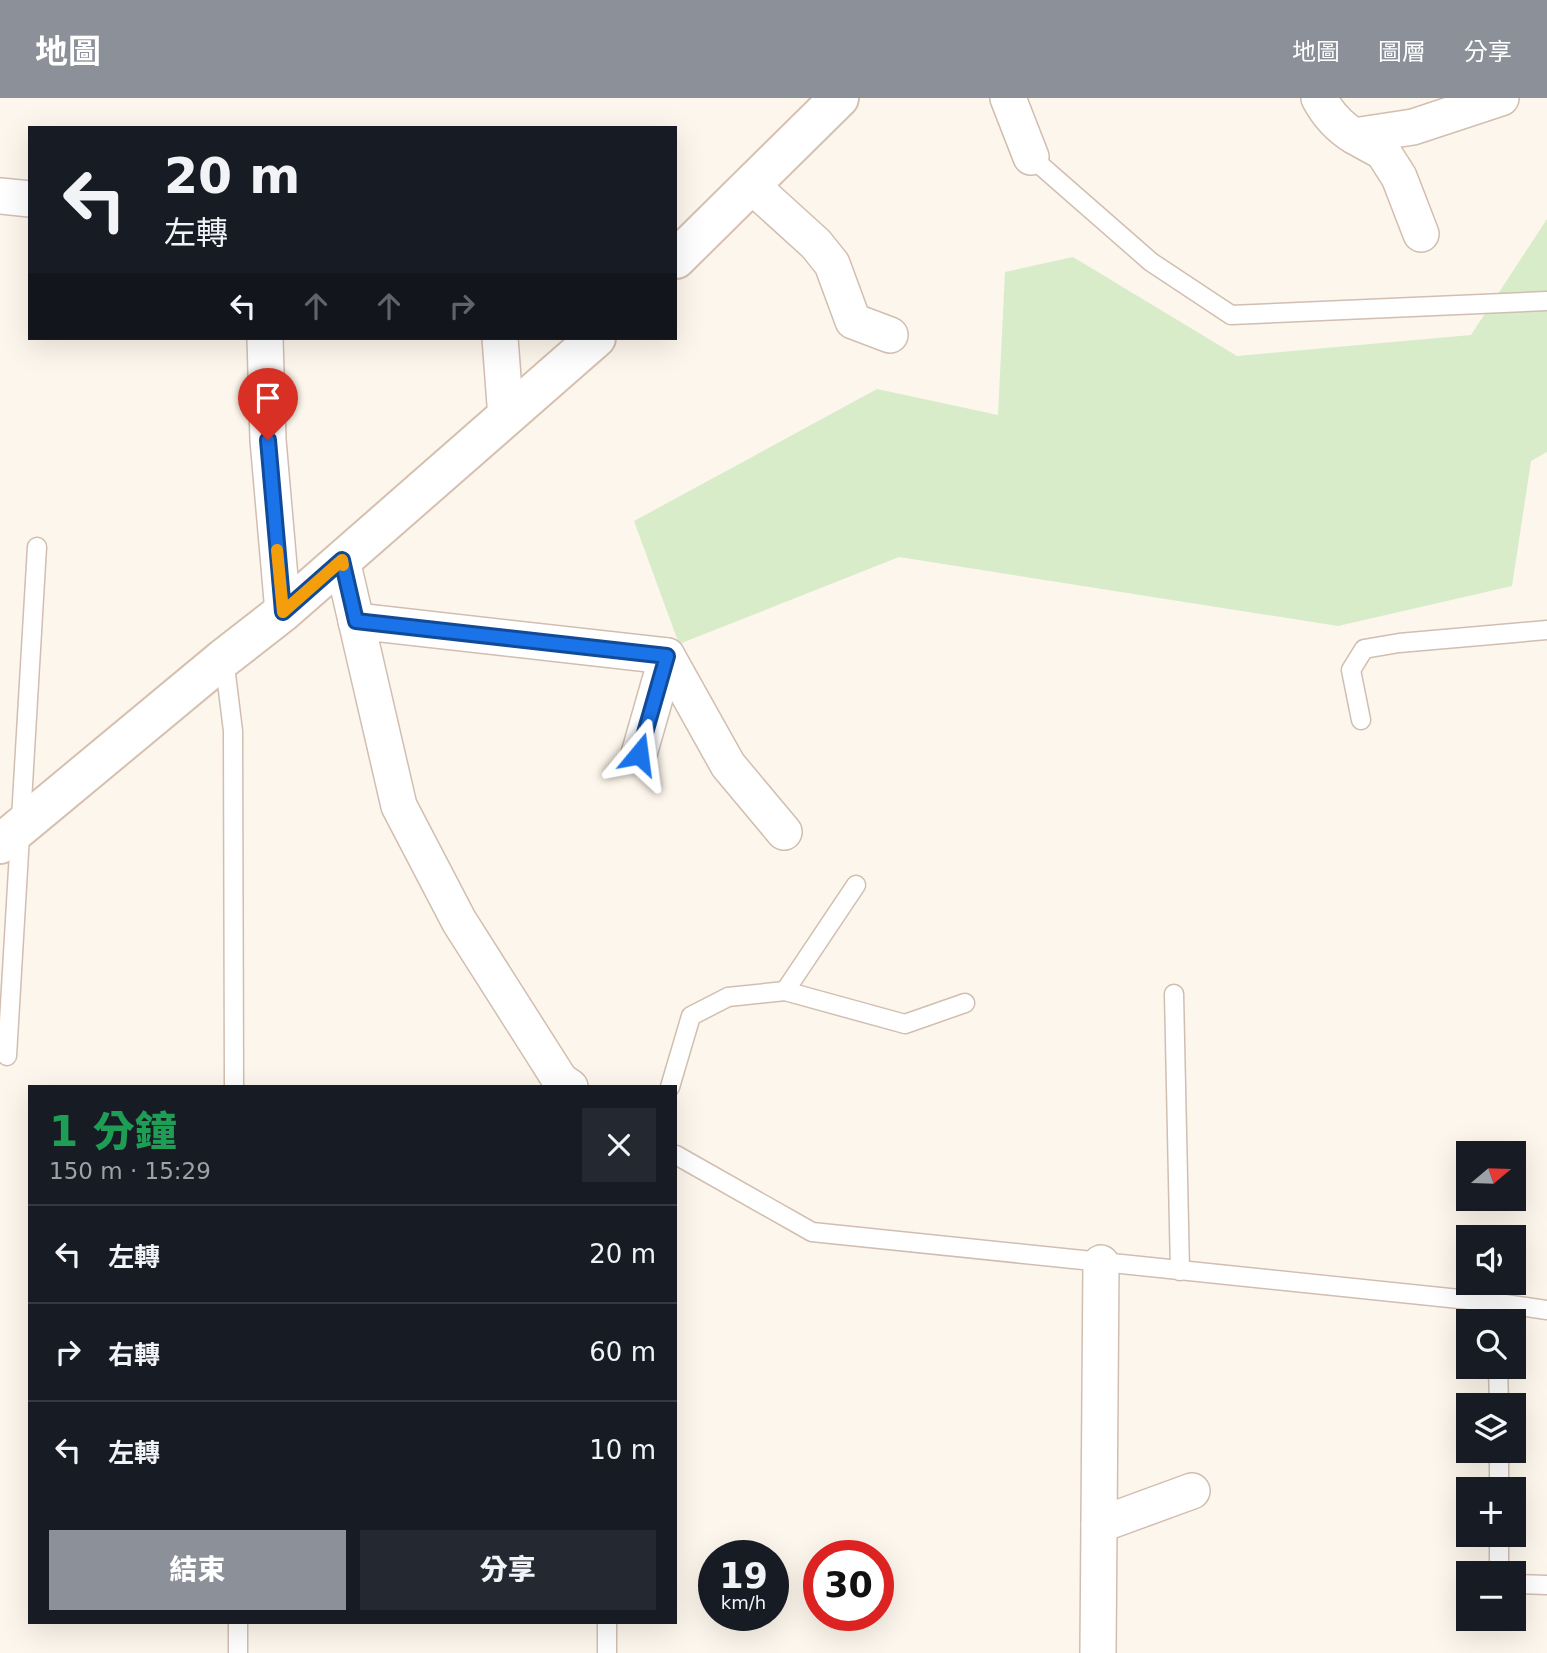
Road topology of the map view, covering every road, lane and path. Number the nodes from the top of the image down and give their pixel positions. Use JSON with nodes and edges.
{"nodes":[{"id":1,"x":839,"y":98,"type":"edge"},
{"id":2,"x":1009,"y":98,"type":"edge"},
{"id":3,"x":1319,"y":98,"type":"edge"},
{"id":4,"x":1501,"y":98,"type":"edge"},
{"id":5,"x":1354,"y":136,"type":"junction"},
{"id":6,"x":1031,"y":157,"type":"joint"},
{"id":7,"x":751,"y":185,"type":"junction"},
{"id":8,"x":0,"y":196,"type":"edge"},
{"id":9,"x":28,"y":199,"type":"edge"},
{"id":10,"x":1421,"y":234,"type":"dead end"},
{"id":11,"x":677,"y":259,"type":"edge"},
{"id":12,"x":1547,"y":301,"type":"edge"},
{"id":13,"x":890,"y":335,"type":"dead end"},
{"id":14,"x":265,"y":340,"type":"edge"},
{"id":15,"x":500,"y":340,"type":"edge"},
{"id":16,"x":594,"y":340,"type":"edge"},
{"id":17,"x":506,"y":418,"type":"junction"},
{"id":18,"x":37,"y":547,"type":"dead end"},
{"id":19,"x":342,"y":560,"type":"junction"},
{"id":20,"x":283,"y":612,"type":"junction"},
{"id":21,"x":356,"y":621,"type":"junction"},
{"id":22,"x":1547,"y":630,"type":"edge"},
{"id":23,"x":667,"y":656,"type":"junction"},
{"id":24,"x":223,"y":657,"type":"junction"},
{"id":25,"x":1361,"y":720,"type":"dead end"},
{"id":26,"x":639,"y":754,"type":"dead end"},
{"id":27,"x":784,"y":832,"type":"dead end"},
{"id":28,"x":10,"y":835,"type":"edge"},
{"id":29,"x":856,"y":885,"type":"dead end"},
{"id":30,"x":785,"y":991,"type":"junction"},
{"id":31,"x":1174,"y":993,"type":"dead end"},
{"id":32,"x":965,"y":1003,"type":"dead end"},
{"id":33,"x":7,"y":1056,"type":"dead end"},
{"id":34,"x":234,"y":1085,"type":"edge"},
{"id":35,"x":567,"y":1085,"type":"edge"},
{"id":36,"x":671,"y":1085,"type":"edge"},
{"id":37,"x":677,"y":1156,"type":"edge"},
{"id":38,"x":1101,"y":1263,"type":"junction"},
{"id":39,"x":1180,"y":1271,"type":"junction"},
{"id":40,"x":1475,"y":1309,"type":"edge"},
{"id":41,"x":1547,"y":1310,"type":"edge"},
{"id":42,"x":1526,"y":1311,"type":"edge"},
{"id":43,"x":1192,"y":1491,"type":"dead end"},
{"id":44,"x":1099,"y":1525,"type":"junction"},
{"id":45,"x":1526,"y":1584,"type":"edge"},
{"id":46,"x":1547,"y":1585,"type":"edge"},
{"id":47,"x":238,"y":1624,"type":"edge"},
{"id":48,"x":607,"y":1624,"type":"edge"},
{"id":49,"x":238,"y":1653,"type":"edge"},
{"id":50,"x":607,"y":1653,"type":"edge"},
{"id":51,"x":1098,"y":1653,"type":"edge"}],
"edges":[{"from":1,"to":7,"type":"street"},
{"from":2,"to":6,"type":"street"},
{"from":3,"to":5,"type":"street"},
{"from":4,"to":5,"type":"street"},
{"from":5,"to":10,"type":"street"},
{"from":6,"to":12,"type":"lane"},
{"from":7,"to":11,"type":"street"},
{"from":7,"to":13,"type":"street"},
{"from":8,"to":9,"type":"street"},
{"from":14,"to":20,"type":"street"},
{"from":15,"to":17,"type":"street"},
{"from":16,"to":17,"type":"street"},
{"from":17,"to":19,"type":"street"},
{"from":18,"to":28,"type":"lane"},
{"from":19,"to":20,"type":"street"},
{"from":19,"to":21,"type":"street"},
{"from":20,"to":24,"type":"street"},
{"from":21,"to":23,"type":"street"},
{"from":21,"to":35,"type":"street"},
{"from":22,"to":25,"type":"lane"},
{"from":23,"to":26,"type":"street"},
{"from":23,"to":27,"type":"street"},
{"from":24,"to":28,"type":"street"},
{"from":24,"to":34,"type":"lane"},
{"from":28,"to":33,"type":"lane"},
{"from":29,"to":30,"type":"lane"},
{"from":30,"to":32,"type":"lane"},
{"from":30,"to":36,"type":"lane"},
{"from":31,"to":39,"type":"lane"},
{"from":37,"to":38,"type":"lane"},
{"from":38,"to":39,"type":"lane"},
{"from":38,"to":44,"type":"street"},
{"from":39,"to":40,"type":"lane"},
{"from":41,"to":42,"type":"lane"},
{"from":43,"to":44,"type":"street"},
{"from":44,"to":51,"type":"street"},
{"from":45,"to":46,"type":"lane"},
{"from":47,"to":49,"type":"lane"},
{"from":48,"to":50,"type":"lane"}]}
